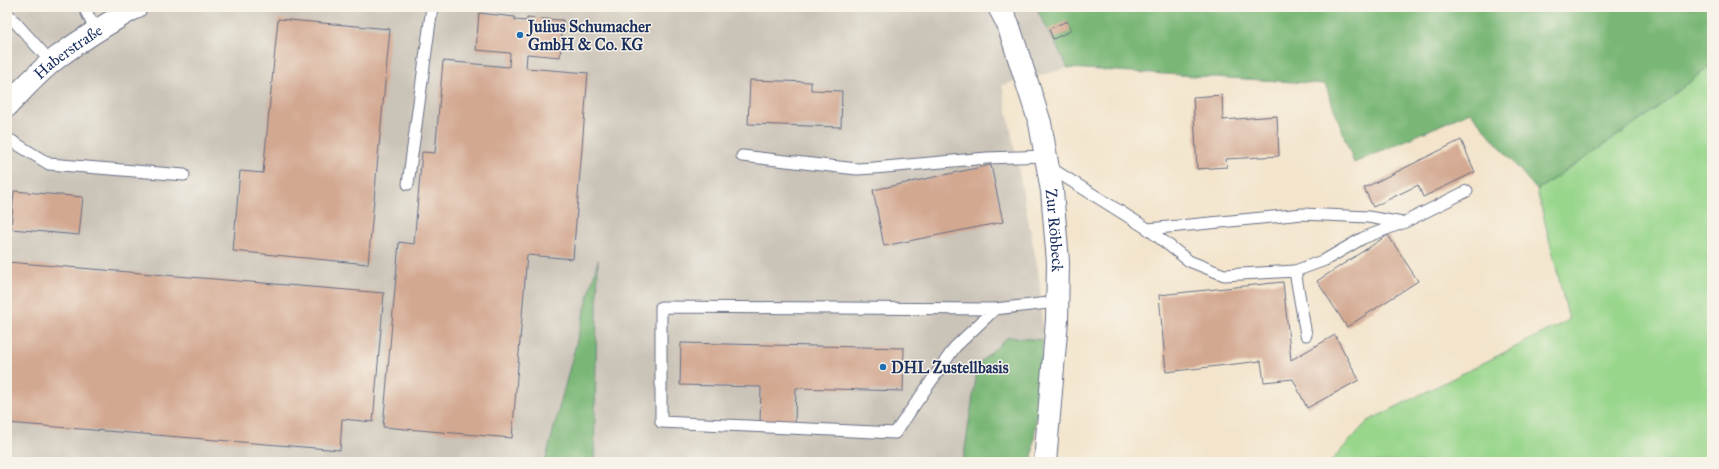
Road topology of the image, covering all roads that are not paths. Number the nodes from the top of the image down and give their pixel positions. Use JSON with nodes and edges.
{"nodes":[{"id":1,"x":84,"y":7,"type":"edge"},
{"id":2,"x":136,"y":7,"type":"edge"},
{"id":3,"x":432,"y":7,"type":"edge"},
{"id":4,"x":999,"y":7,"type":"edge"},
{"id":5,"x":7,"y":13,"type":"edge"},
{"id":6,"x":96,"y":31,"type":"junction"},
{"id":7,"x":52,"y":62,"type":"junction"},
{"id":8,"x":7,"y":106,"type":"edge"},
{"id":9,"x":7,"y":138,"type":"edge"},
{"id":10,"x":742,"y":156,"type":"dead end"},
{"id":11,"x":1047,"y":161,"type":"junction"},
{"id":12,"x":184,"y":175,"type":"dead end"},
{"id":13,"x":408,"y":184,"type":"dead end"},
{"id":14,"x":1466,"y":191,"type":"dead end"},
{"id":15,"x":1403,"y":223,"type":"junction"},
{"id":16,"x":1148,"y":229,"type":"junction"},
{"id":17,"x":1296,"y":271,"type":"junction"},
{"id":18,"x":1058,"y":302,"type":"junction"},
{"id":19,"x":995,"y":310,"type":"junction"},
{"id":20,"x":1306,"y":335,"type":"dead end"},
{"id":21,"x":1045,"y":462,"type":"edge"}],
"edges":[{"from":1,"to":6,"type":"lane"},
{"from":2,"to":6,"type":"street","name":"Haberstraße"},
{"from":3,"to":13,"type":"lane"},
{"from":4,"to":11,"type":"street","name":"Zur Röbbeck"},
{"from":5,"to":7,"type":"lane"},
{"from":6,"to":7,"type":"street","name":"Haberstraße"},
{"from":7,"to":8,"type":"street","name":"Haberstraße"},
{"from":9,"to":12,"type":"lane"},
{"from":10,"to":11,"type":"lane"},
{"from":11,"to":16,"type":"lane"},
{"from":11,"to":18,"type":"street","name":"Zur Röbbeck"},
{"from":14,"to":15,"type":"lane"},
{"from":15,"to":16,"type":"lane"},
{"from":15,"to":17,"type":"lane"},
{"from":16,"to":17,"type":"lane"},
{"from":17,"to":20,"type":"lane"},
{"from":18,"to":19,"type":"lane"},
{"from":18,"to":21,"type":"street","name":"Zur Röbbeck"},
{"from":19,"to":19,"type":"lane"}]}
